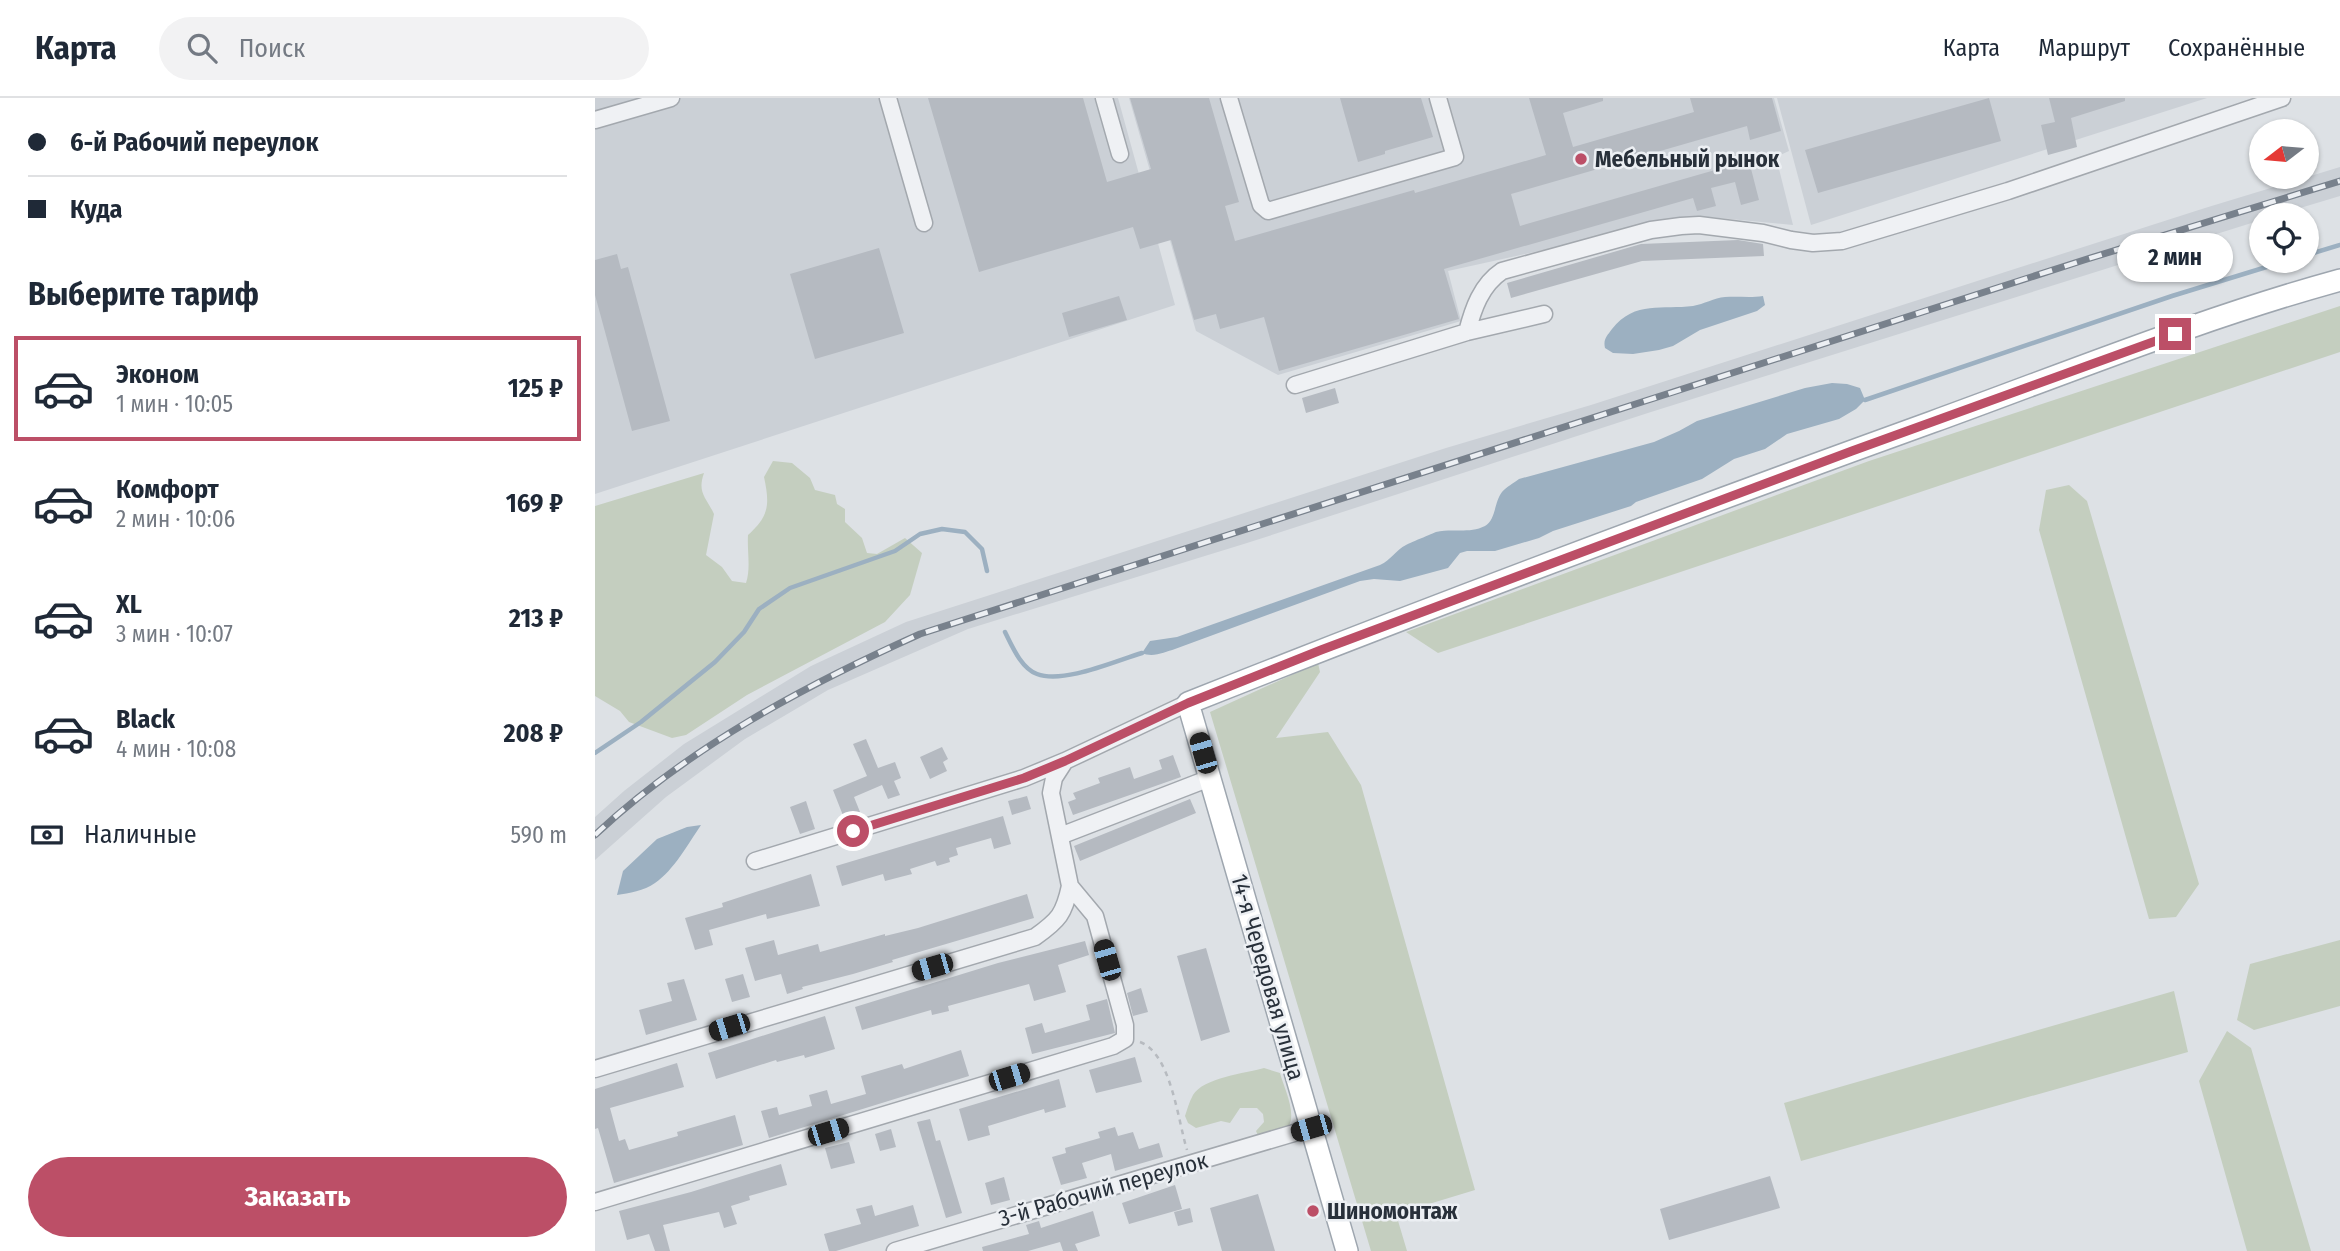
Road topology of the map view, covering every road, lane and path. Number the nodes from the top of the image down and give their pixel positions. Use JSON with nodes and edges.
{"nodes":[{"id":1,"x":671,"y":98,"type":"edge"},
{"id":2,"x":888,"y":98,"type":"edge"},
{"id":3,"x":1104,"y":98,"type":"edge"},
{"id":4,"x":1229,"y":98,"type":"edge"},
{"id":5,"x":1438,"y":98,"type":"edge"},
{"id":6,"x":2283,"y":98,"type":"edge"},
{"id":7,"x":595,"y":120,"type":"edge"},
{"id":8,"x":1120,"y":154,"type":"dead end"},
{"id":9,"x":924,"y":223,"type":"dead end"},
{"id":10,"x":2340,"y":280,"type":"edge"},
{"id":11,"x":1544,"y":314,"type":"dead end"},
{"id":12,"x":1468,"y":332,"type":"junction"},
{"id":13,"x":1296,"y":386,"type":"dead end"},
{"id":14,"x":1188,"y":703,"type":"junction"},
{"id":15,"x":1065,"y":761,"type":"junction"},
{"id":16,"x":1210,"y":778,"type":"junction"},
{"id":17,"x":1060,"y":836,"type":"junction"},
{"id":18,"x":755,"y":861,"type":"dead end"},
{"id":19,"x":1070,"y":886,"type":"junction"},
{"id":20,"x":1125,"y":1040,"type":"junction"},
{"id":21,"x":595,"y":1069,"type":"edge"},
{"id":22,"x":1311,"y":1128,"type":"junction"},
{"id":23,"x":1192,"y":1163,"type":"junction"},
{"id":24,"x":595,"y":1202,"type":"edge"},
{"id":25,"x":895,"y":1251,"type":"edge"},
{"id":26,"x":1347,"y":1251,"type":"edge"}],
"edges":[{"from":1,"to":7,"type":"street"},
{"from":2,"to":9,"type":"street"},
{"from":3,"to":8,"type":"street"},
{"from":4,"to":5,"type":"street"},
{"from":6,"to":12,"type":"street"},
{"from":10,"to":14,"type":"main road"},
{"from":11,"to":12,"type":"street"},
{"from":12,"to":13,"type":"street"},
{"from":14,"to":15,"type":"street"},
{"from":14,"to":16,"type":"main road","name":"14-я Чередовая улица"},
{"from":15,"to":17,"type":"street"},
{"from":15,"to":18,"type":"street"},
{"from":16,"to":17,"type":"street"},
{"from":16,"to":22,"type":"main road","name":"14-я Чередовая улица"},
{"from":17,"to":19,"type":"street"},
{"from":19,"to":20,"type":"street"},
{"from":19,"to":21,"type":"street"},
{"from":20,"to":23,"type":"path"},
{"from":20,"to":24,"type":"street"},
{"from":22,"to":23,"type":"street","name":"3-й Рабочий переулок"},
{"from":22,"to":26,"type":"main road","name":"14-я Чередовая улица"},
{"from":23,"to":25,"type":"street","name":"3-й Рабочий переулок"}]}
